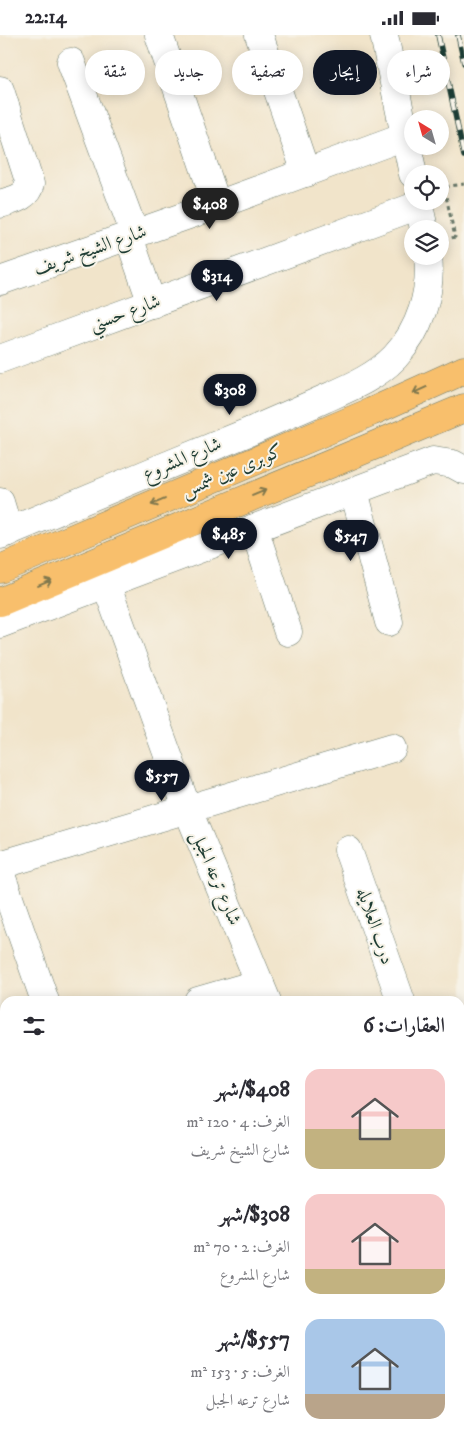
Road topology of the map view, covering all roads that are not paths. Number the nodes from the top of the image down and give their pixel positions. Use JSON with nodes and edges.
{"nodes":[{"id":1,"x":160,"y":35,"type":"edge"},
{"id":2,"x":259,"y":35,"type":"edge"},
{"id":3,"x":384,"y":35,"type":"edge"},
{"id":4,"x":71,"y":63,"type":"dead end"},
{"id":5,"x":0,"y":90,"type":"edge"},
{"id":6,"x":404,"y":131,"type":"edge"},
{"id":7,"x":404,"y":136,"type":"edge"},
{"id":8,"x":306,"y":173,"type":"junction"},
{"id":9,"x":0,"y":204,"type":"edge"},
{"id":10,"x":217,"y":205,"type":"junction"},
{"id":11,"x":420,"y":212,"type":"edge"},
{"id":12,"x":132,"y":236,"type":"junction"},
{"id":13,"x":429,"y":265,"type":"edge"},
{"id":14,"x":0,"y":281,"type":"edge"},
{"id":15,"x":152,"y":303,"type":"junction"},
{"id":16,"x":0,"y":359,"type":"edge"},
{"id":17,"x":464,"y":370,"type":"edge"},
{"id":18,"x":464,"y":408,"type":"edge"},
{"id":19,"x":464,"y":470,"type":"edge"},
{"id":20,"x":354,"y":491,"type":"junction"},
{"id":21,"x":0,"y":502,"type":"edge"},
{"id":22,"x":254,"y":528,"type":"junction"},
{"id":23,"x":4,"y":533,"type":"edge"},
{"id":24,"x":0,"y":569,"type":"edge"},
{"id":25,"x":106,"y":584,"type":"junction"},
{"id":26,"x":0,"y":602,"type":"edge"},
{"id":27,"x":389,"y":622,"type":"dead end"},
{"id":28,"x":0,"y":624,"type":"edge"},
{"id":29,"x":288,"y":632,"type":"dead end"},
{"id":30,"x":392,"y":748,"type":"dead end"},
{"id":31,"x":187,"y":809,"type":"junction"},
{"id":32,"x":348,"y":851,"type":"dead end"},
{"id":33,"x":0,"y":865,"type":"edge"},
{"id":34,"x":0,"y":872,"type":"edge"},
{"id":35,"x":264,"y":992,"type":"edge"},
{"id":36,"x":42,"y":996,"type":"edge"},
{"id":37,"x":235,"y":996,"type":"edge"},
{"id":38,"x":399,"y":996,"type":"edge"}],
"edges":[{"from":1,"to":10,"type":"street"},
{"from":2,"to":8,"type":"street"},
{"from":3,"to":6,"type":"street"},
{"from":4,"to":12,"type":"street"},
{"from":5,"to":9,"type":"street"},
{"from":7,"to":8,"type":"street","name":"شارع الشيخ شريف"},
{"from":8,"to":10,"type":"street","name":"شارع الشيخ شريف"},
{"from":10,"to":12,"type":"street","name":"شارع الشيخ شريف"},
{"from":11,"to":15,"type":"street","name":"شارع حسني"},
{"from":12,"to":14,"type":"street","name":"شارع الشيخ شريف"},
{"from":12,"to":15,"type":"street"},
{"from":13,"to":23,"type":"street","name":"شارع المشروع"},
{"from":15,"to":16,"type":"street","name":"شارع حسني"},
{"from":17,"to":24,"type":"main road","name":"كوبرى عين شمس","one_way":true},
{"from":26,"to":18,"type":"main road","name":"كوبرى عين شمس","one_way":true},
{"from":19,"to":20,"type":"street"},
{"from":20,"to":22,"type":"street"},
{"from":20,"to":27,"type":"street"},
{"from":21,"to":23,"type":"street"},
{"from":22,"to":25,"type":"street"},
{"from":22,"to":29,"type":"street"},
{"from":25,"to":28,"type":"street"},
{"from":25,"to":31,"type":"street","name":"شارع ترعه الجبل"},
{"from":30,"to":31,"type":"street"},
{"from":31,"to":33,"type":"street"},
{"from":31,"to":35,"type":"street","name":"شارع ترعه الجبل"},
{"from":32,"to":38,"type":"street","name":"درب العلايله"},
{"from":34,"to":36,"type":"street"},
{"from":35,"to":37,"type":"street"}]}
